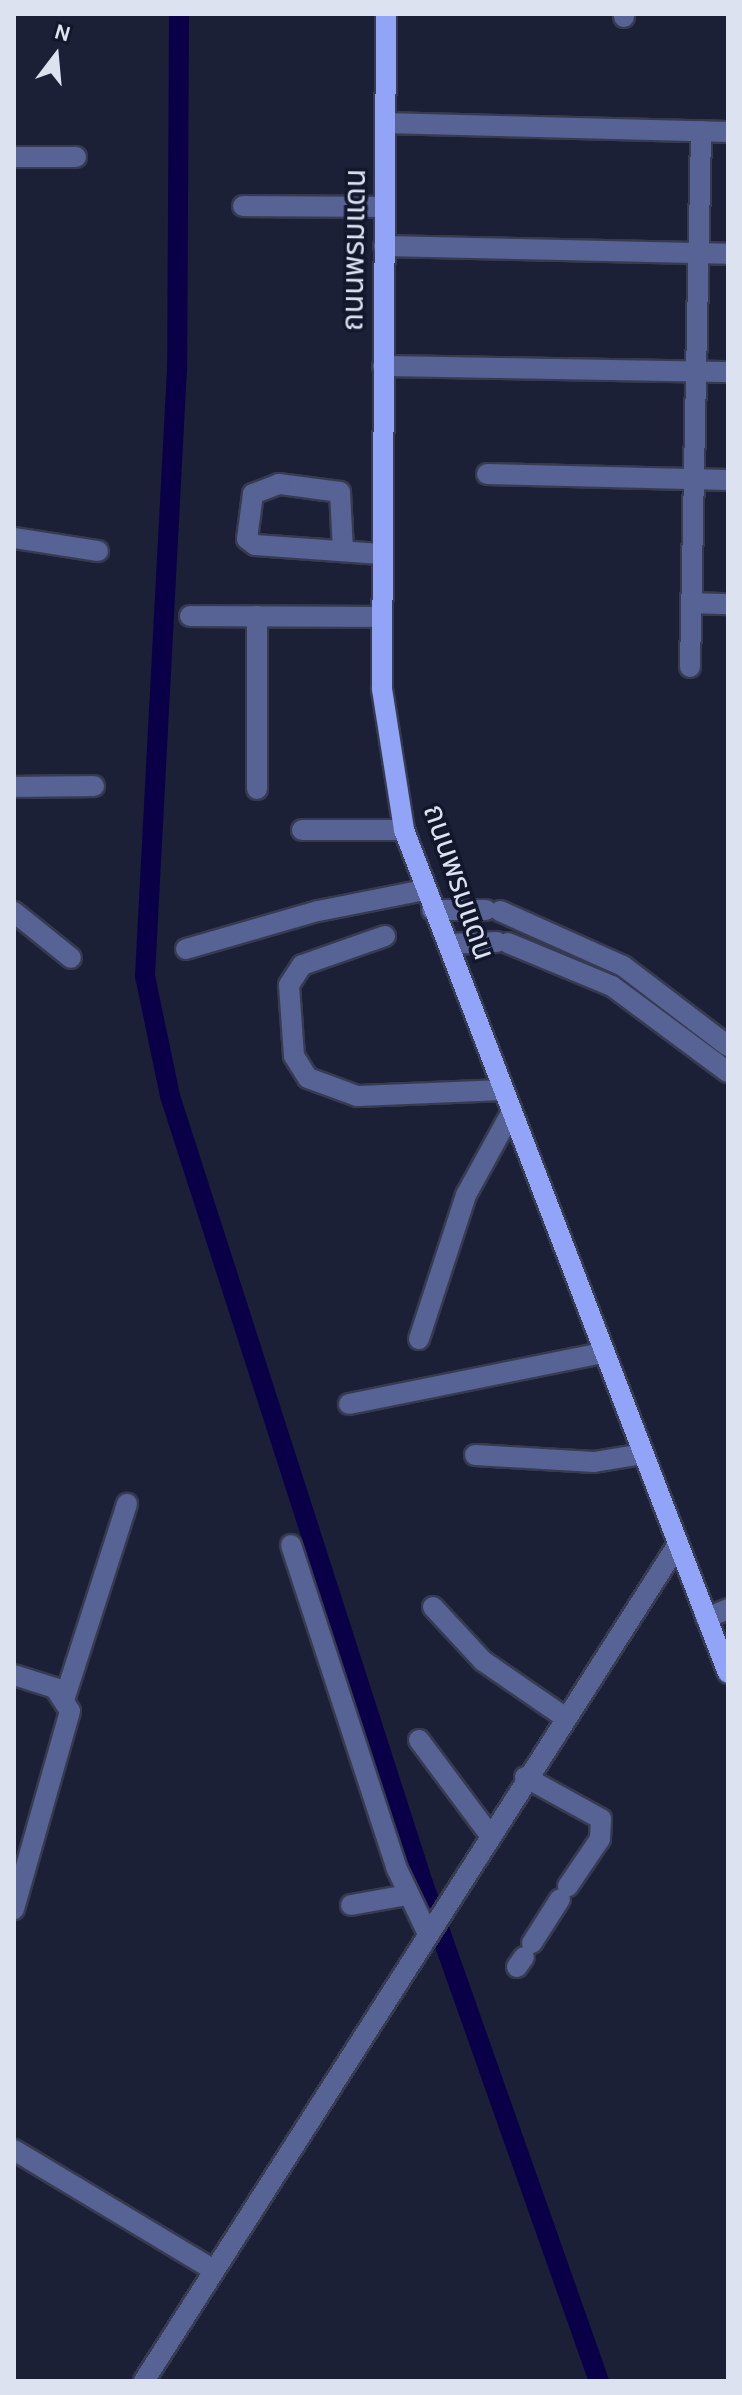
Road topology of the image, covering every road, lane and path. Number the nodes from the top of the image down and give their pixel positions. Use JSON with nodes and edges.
{"nodes":[{"id":1,"x":386,"y":14,"type":"edge"},
{"id":2,"x":385,"y":123,"type":"junction"},
{"id":3,"x":701,"y":131,"type":"junction"},
{"id":4,"x":728,"y":132,"type":"edge"},
{"id":5,"x":14,"y":157,"type":"edge"},
{"id":6,"x":76,"y":157,"type":"dead end"},
{"id":7,"x":243,"y":206,"type":"dead end"},
{"id":8,"x":384,"y":207,"type":"junction"},
{"id":9,"x":384,"y":246,"type":"junction"},
{"id":10,"x":698,"y":254,"type":"junction"},
{"id":11,"x":728,"y":254,"type":"edge"},
{"id":12,"x":383,"y":366,"type":"junction"},
{"id":13,"x":728,"y":372,"type":"edge"},
{"id":14,"x":696,"y":373,"type":"junction"},
{"id":15,"x":487,"y":474,"type":"dead end"},
{"id":16,"x":694,"y":480,"type":"junction"},
{"id":17,"x":728,"y":480,"type":"edge"},
{"id":18,"x":14,"y":538,"type":"edge"},
{"id":19,"x":98,"y":551,"type":"dead end"},
{"id":20,"x":343,"y":551,"type":"junction"},
{"id":21,"x":381,"y":554,"type":"junction"},
{"id":22,"x":692,"y":603,"type":"junction"},
{"id":23,"x":728,"y":604,"type":"edge"},
{"id":24,"x":190,"y":616,"type":"dead end"},
{"id":25,"x":257,"y":616,"type":"junction"},
{"id":26,"x":381,"y":617,"type":"junction"},
{"id":27,"x":690,"y":667,"type":"dead end"},
{"id":28,"x":94,"y":786,"type":"dead end"},
{"id":29,"x":14,"y":787,"type":"edge"},
{"id":30,"x":257,"y":789,"type":"dead end"},
{"id":31,"x":302,"y":830,"type":"dead end"},
{"id":32,"x":404,"y":830,"type":"junction"},
{"id":33,"x":424,"y":890,"type":"junction"},
{"id":34,"x":432,"y":910,"type":"junction"},
{"id":35,"x":14,"y":912,"type":"edge"},
{"id":36,"x":499,"y":912,"type":"junction"},
{"id":37,"x":385,"y":936,"type":"dead end"},
{"id":38,"x":507,"y":943,"type":"junction"},
{"id":39,"x":448,"y":944,"type":"junction"},
{"id":40,"x":186,"y":949,"type":"dead end"},
{"id":41,"x":71,"y":958,"type":"dead end"},
{"id":42,"x":671,"y":999,"type":"junction"},
{"id":43,"x":660,"y":1018,"type":"junction"},
{"id":44,"x":728,"y":1046,"type":"edge"},
{"id":45,"x":728,"y":1072,"type":"edge"},
{"id":46,"x":499,"y":1090,"type":"junction"},
{"id":47,"x":510,"y":1115,"type":"junction"},
{"id":48,"x":419,"y":1339,"type":"dead end"},
{"id":49,"x":603,"y":1353,"type":"junction"},
{"id":50,"x":349,"y":1404,"type":"dead end"},
{"id":51,"x":643,"y":1454,"type":"junction"},
{"id":52,"x":475,"y":1455,"type":"dead end"},
{"id":53,"x":127,"y":1504,"type":"dead end"},
{"id":54,"x":678,"y":1544,"type":"junction"},
{"id":55,"x":291,"y":1545,"type":"dead end"},
{"id":56,"x":433,"y":1607,"type":"dead end"},
{"id":57,"x":728,"y":1609,"type":"edge"},
{"id":58,"x":706,"y":1618,"type":"junction"},
{"id":59,"x":728,"y":1673,"type":"edge"},
{"id":60,"x":14,"y":1675,"type":"edge"},
{"id":61,"x":65,"y":1697,"type":"junction"},
{"id":62,"x":563,"y":1716,"type":"junction"},
{"id":63,"x":419,"y":1740,"type":"dead end"},
{"id":64,"x":525,"y":1777,"type":"junction"},
{"id":65,"x":489,"y":1834,"type":"junction"},
{"id":66,"x":407,"y":1895,"type":"junction"},
{"id":67,"x":351,"y":1905,"type":"dead end"},
{"id":68,"x":14,"y":1909,"type":"edge"},
{"id":69,"x":430,"y":1928,"type":"junction"},
{"id":70,"x":524,"y":1956,"type":"dead end"},
{"id":71,"x":14,"y":2150,"type":"edge"},
{"id":72,"x":214,"y":2270,"type":"junction"},
{"id":73,"x":144,"y":2381,"type":"edge"}],
"edges":[{"from":1,"to":2,"type":"main road","name":"ถนนพรมแดน"},
{"from":2,"to":3,"type":"street"},
{"from":2,"to":8,"type":"main road","name":"ถนนพรมแดน"},
{"from":3,"to":4,"type":"street"},
{"from":3,"to":10,"type":"street"},
{"from":5,"to":6,"type":"street"},
{"from":7,"to":8,"type":"street"},
{"from":8,"to":9,"type":"main road","name":"ถนนพรมแดน"},
{"from":9,"to":10,"type":"street"},
{"from":9,"to":12,"type":"main road","name":"ถนนพรมแดน"},
{"from":10,"to":11,"type":"street"},
{"from":10,"to":14,"type":"street"},
{"from":12,"to":14,"type":"street"},
{"from":12,"to":21,"type":"main road","name":"ถนนพรมแดน"},
{"from":13,"to":14,"type":"street"},
{"from":14,"to":16,"type":"street"},
{"from":15,"to":16,"type":"street"},
{"from":16,"to":17,"type":"street"},
{"from":16,"to":22,"type":"street"},
{"from":18,"to":19,"type":"street"},
{"from":20,"to":20,"type":"street"},
{"from":20,"to":21,"type":"street"},
{"from":21,"to":26,"type":"main road","name":"ถนนพรมแดน"},
{"from":22,"to":23,"type":"street"},
{"from":22,"to":27,"type":"street"},
{"from":24,"to":25,"type":"street"},
{"from":25,"to":26,"type":"street"},
{"from":25,"to":30,"type":"street"},
{"from":26,"to":32,"type":"main road","name":"ถนนพรมแดน"},
{"from":28,"to":29,"type":"street"},
{"from":31,"to":32,"type":"street"},
{"from":32,"to":33,"type":"main road","name":"ถนนพรมแดน"},
{"from":33,"to":34,"type":"main road","name":"ถนนพรมแดน"},
{"from":33,"to":40,"type":"street"},
{"from":34,"to":36,"type":"street"},
{"from":34,"to":39,"type":"main road","name":"ถนนพรมแดน"},
{"from":35,"to":41,"type":"street"},
{"from":36,"to":38,"type":"street"},
{"from":36,"to":42,"type":"street"},
{"from":37,"to":46,"type":"street"},
{"from":38,"to":39,"type":"street"},
{"from":38,"to":43,"type":"street"},
{"from":39,"to":46,"type":"main road","name":"ถนนพรมแดน"},
{"from":42,"to":43,"type":"street"},
{"from":42,"to":44,"type":"street"},
{"from":43,"to":45,"type":"street"},
{"from":46,"to":47,"type":"main road","name":"ถนนพรมแดน"},
{"from":47,"to":48,"type":"street"},
{"from":47,"to":49,"type":"main road","name":"ถนนพรมแดน"},
{"from":49,"to":50,"type":"street"},
{"from":49,"to":51,"type":"main road","name":"ถนนพรมแดน"},
{"from":51,"to":52,"type":"street"},
{"from":51,"to":54,"type":"main road","name":"ถนนพรมแดน"},
{"from":53,"to":61,"type":"street"},
{"from":54,"to":58,"type":"main road","name":"ถนนพรมแดน"},
{"from":54,"to":62,"type":"street"},
{"from":55,"to":66,"type":"street"},
{"from":56,"to":62,"type":"street"},
{"from":57,"to":58,"type":"street"},
{"from":58,"to":59,"type":"main road","name":"ถนนพรมแดน"},
{"from":60,"to":61,"type":"street"},
{"from":61,"to":68,"type":"street"},
{"from":62,"to":64,"type":"street"},
{"from":63,"to":65,"type":"street"},
{"from":64,"to":65,"type":"street"},
{"from":64,"to":70,"type":"street"},
{"from":65,"to":69,"type":"street"},
{"from":66,"to":67,"type":"street"},
{"from":66,"to":69,"type":"street"},
{"from":69,"to":72,"type":"street"},
{"from":71,"to":72,"type":"street"},
{"from":72,"to":73,"type":"street"}]}
